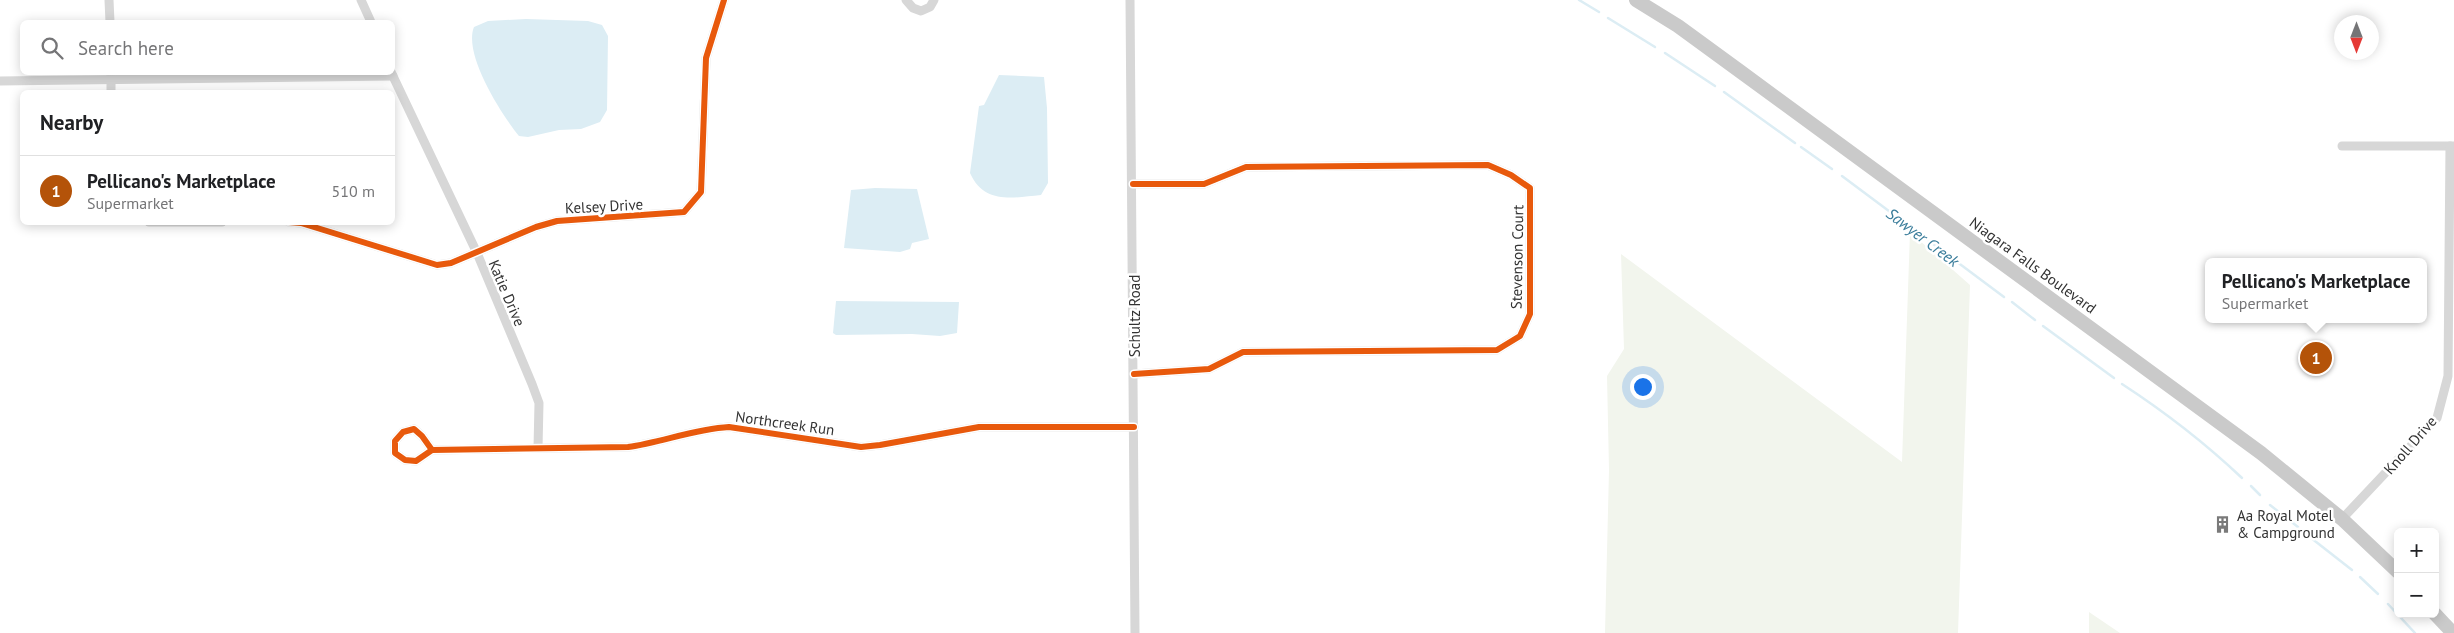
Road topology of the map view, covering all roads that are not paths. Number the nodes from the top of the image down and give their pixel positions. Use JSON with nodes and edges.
{"nodes":[{"id":1,"x":109,"y":0,"type":"edge"},
{"id":2,"x":361,"y":0,"type":"edge"},
{"id":3,"x":724,"y":0,"type":"edge"},
{"id":4,"x":906,"y":0,"type":"edge"},
{"id":5,"x":934,"y":0,"type":"edge"},
{"id":6,"x":1130,"y":0,"type":"edge"},
{"id":7,"x":1636,"y":0,"type":"edge"},
{"id":8,"x":110,"y":20,"type":"edge"},
{"id":9,"x":369,"y":20,"type":"edge"},
{"id":10,"x":298,"y":75,"type":"edge"},
{"id":11,"x":392,"y":75,"type":"edge"},
{"id":12,"x":111,"y":77,"type":"edge"},
{"id":13,"x":0,"y":81,"type":"edge"},
{"id":14,"x":111,"y":90,"type":"edge"},
{"id":15,"x":2342,"y":146,"type":"dead end"},
{"id":16,"x":2452,"y":146,"type":"edge"},
{"id":17,"x":1133,"y":184,"type":"junction"},
{"id":18,"x":307,"y":225,"type":"edge"},
{"id":19,"x":477,"y":253,"type":"junction"},
{"id":20,"x":1134,"y":374,"type":"junction"},
{"id":21,"x":1134,"y":427,"type":"junction"},
{"id":22,"x":538,"y":448,"type":"junction"},
{"id":23,"x":432,"y":450,"type":"dead end"},
{"id":24,"x":2342,"y":519,"type":"junction"},
{"id":25,"x":2394,"y":568,"type":"edge"},
{"id":26,"x":2439,"y":618,"type":"edge"},
{"id":27,"x":1135,"y":633,"type":"edge"},
{"id":28,"x":2453,"y":633,"type":"edge"}],
"edges":[{"from":1,"to":8,"type":"street"},
{"from":2,"to":9,"type":"street"},
{"from":3,"to":19,"type":"street","name":"Kelsey Drive"},
{"from":4,"to":5,"type":"street"},
{"from":6,"to":17,"type":"street","name":"Schultz Road"},
{"from":7,"to":24,"type":"main road","name":"Niagara Falls Boulevard"},
{"from":10,"to":12,"type":"street"},
{"from":11,"to":19,"type":"street","name":"Katie Drive"},
{"from":12,"to":13,"type":"street"},
{"from":12,"to":14,"type":"street"},
{"from":15,"to":16,"type":"street"},
{"from":16,"to":24,"type":"street","name":"Knoll Drive"},
{"from":17,"to":20,"type":"street","name":"Schultz Road"},
{"from":17,"to":20,"type":"street","name":"Stevenson Court"},
{"from":18,"to":19,"type":"street","name":"Kelsey Drive"},
{"from":19,"to":22,"type":"street","name":"Katie Drive"},
{"from":20,"to":21,"type":"street","name":"Schultz Road"},
{"from":21,"to":22,"type":"street","name":"Northcreek Run"},
{"from":21,"to":27,"type":"street","name":"Schultz Road"},
{"from":22,"to":23,"type":"street","name":"Northcreek Run"},
{"from":24,"to":25,"type":"main road","name":"Niagara Falls Boulevard"},
{"from":26,"to":28,"type":"main road"}]}
